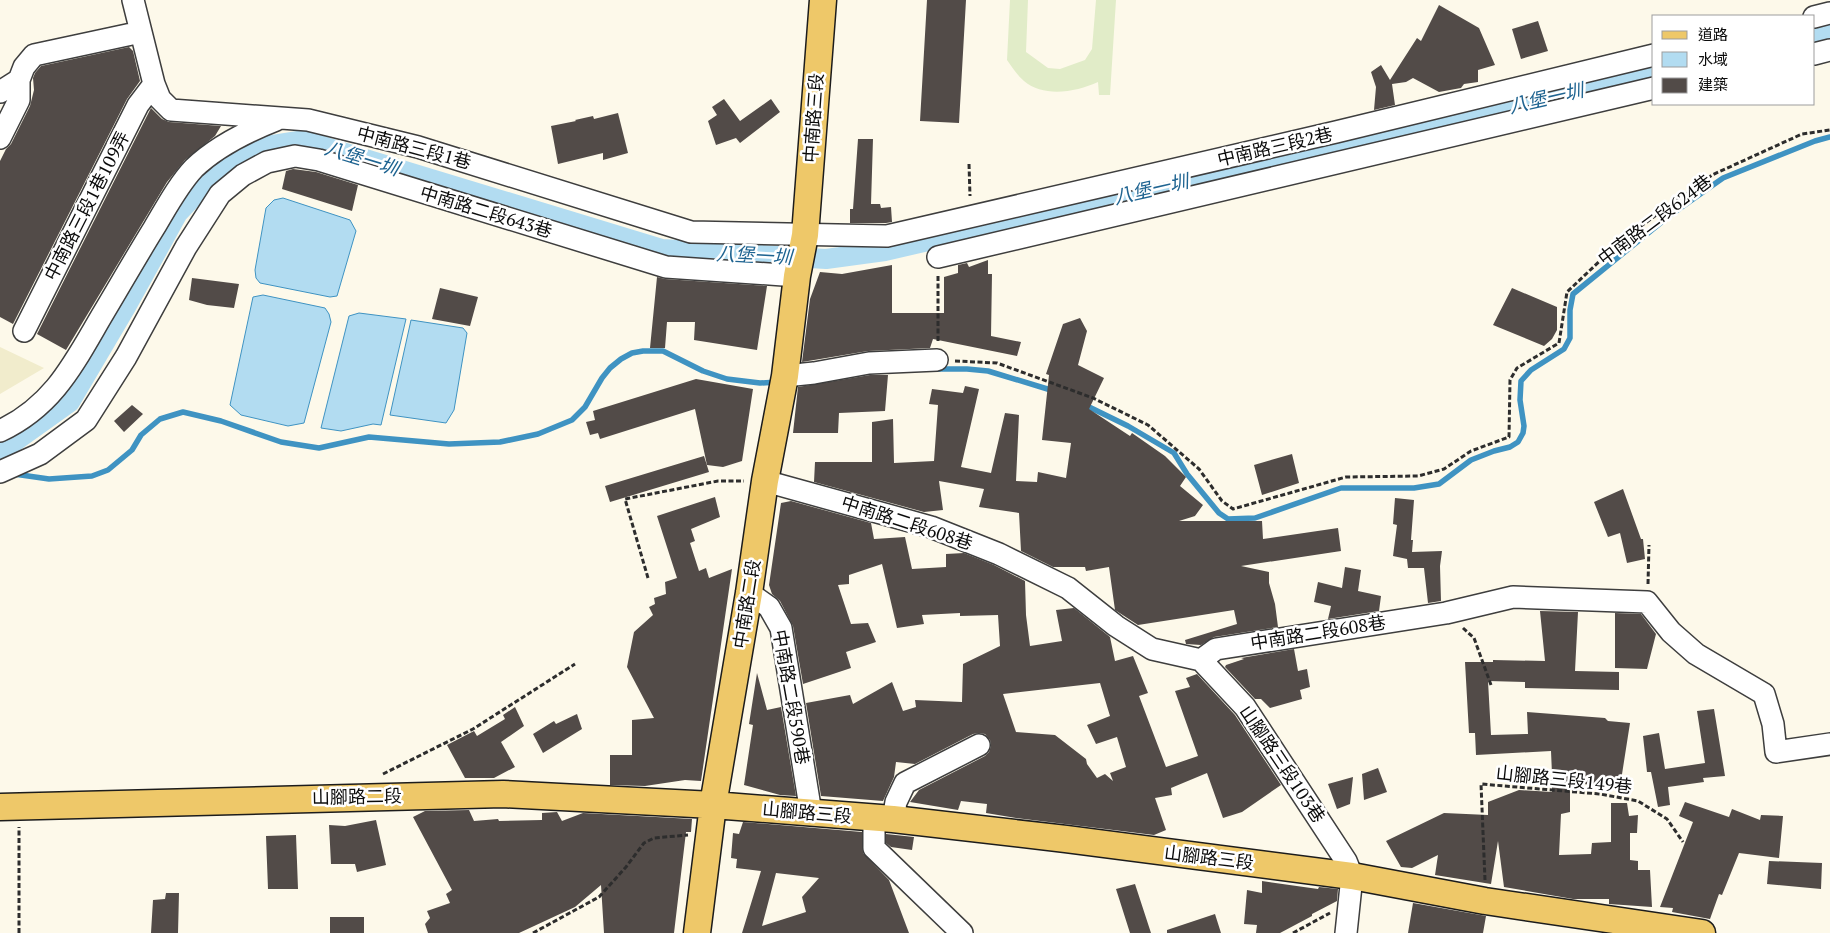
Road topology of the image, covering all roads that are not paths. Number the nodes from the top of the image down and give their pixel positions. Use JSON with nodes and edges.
{"nodes":[{"id":1,"x":133,"y":0,"type":"edge"},
{"id":2,"x":823,"y":0,"type":"edge"},
{"id":3,"x":1830,"y":13,"type":"edge"},
{"id":4,"x":1815,"y":16,"type":"edge"},
{"id":5,"x":141,"y":32,"type":"junction"},
{"id":6,"x":1830,"y":50,"type":"edge"},
{"id":7,"x":1815,"y":54,"type":"edge"},
{"id":8,"x":1652,"y":55,"type":"edge"},
{"id":9,"x":19,"y":80,"type":"junction"},
{"id":10,"x":154,"y":84,"type":"junction"},
{"id":11,"x":1652,"y":88,"type":"edge"},
{"id":12,"x":0,"y":92,"type":"edge"},
{"id":13,"x":283,"y":118,"type":"junction"},
{"id":14,"x":0,"y":138,"type":"edge"},
{"id":15,"x":805,"y":235,"type":"junction"},
{"id":16,"x":938,"y":256,"type":"road end"},
{"id":17,"x":798,"y":276,"type":"junction"},
{"id":18,"x":24,"y":331,"type":"dead end"},
{"id":19,"x":937,"y":360,"type":"road end"},
{"id":20,"x":784,"y":376,"type":"junction"},
{"id":21,"x":0,"y":431,"type":"edge"},
{"id":22,"x":0,"y":472,"type":"edge"},
{"id":23,"x":765,"y":481,"type":"junction"},
{"id":24,"x":749,"y":593,"type":"junction"},
{"id":25,"x":1201,"y":660,"type":"junction"},
{"id":26,"x":1830,"y":744,"type":"edge"},
{"id":27,"x":979,"y":745,"type":"dead end"},
{"id":28,"x":713,"y":805,"type":"junction"},
{"id":29,"x":10,"y":807,"type":"edge"},
{"id":30,"x":811,"y":813,"type":"junction"},
{"id":31,"x":883,"y":819,"type":"junction"},
{"id":32,"x":1352,"y":876,"type":"junction"},
{"id":33,"x":1590,"y":925,"type":"edge"},
{"id":34,"x":1674,"y":931,"type":"edge"},
{"id":35,"x":698,"y":933,"type":"edge"},
{"id":36,"x":962,"y":933,"type":"edge"},
{"id":37,"x":1346,"y":933,"type":"edge"},
{"id":38,"x":1702,"y":933,"type":"edge"}],
"edges":[{"from":1,"to":5,"type":"street","name":"中南路三段1巷"},
{"from":2,"to":15,"type":"main road","name":"中南路三段"},
{"from":3,"to":4,"type":"street"},
{"from":5,"to":9,"type":"street"},
{"from":5,"to":10,"type":"street","name":"中南路三段1巷"},
{"from":6,"to":7,"type":"street"},
{"from":8,"to":15,"type":"street","name":"中南路三段2巷"},
{"from":9,"to":12,"type":"street"},
{"from":9,"to":14,"type":"street"},
{"from":10,"to":13,"type":"street","name":"中南路三段1巷"},
{"from":10,"to":18,"type":"street","name":"中南路三段1巷109弄"},
{"from":11,"to":16,"type":"street"},
{"from":13,"to":15,"type":"street","name":"中南路三段1巷"},
{"from":13,"to":21,"type":"street"},
{"from":15,"to":17,"type":"main road","name":"中南路三段"},
{"from":17,"to":20,"type":"main road","name":"中南路二段"},
{"from":17,"to":22,"type":"street","name":"中南路二段643巷"},
{"from":19,"to":20,"type":"street"},
{"from":20,"to":23,"type":"main road","name":"中南路二段"},
{"from":23,"to":24,"type":"main road","name":"中南路二段"},
{"from":23,"to":25,"type":"street","name":"中南路二段608巷"},
{"from":24,"to":28,"type":"main road","name":"中南路二段"},
{"from":24,"to":30,"type":"street","name":"中南路二段590巷"},
{"from":25,"to":26,"type":"street","name":"中南路二段608巷"},
{"from":25,"to":32,"type":"street","name":"山腳路三段103巷"},
{"from":27,"to":31,"type":"street"},
{"from":28,"to":29,"type":"main road","name":"山腳路二段"},
{"from":28,"to":30,"type":"main road","name":"山腳路三段"},
{"from":28,"to":35,"type":"main road","name":"中南路二段"},
{"from":30,"to":31,"type":"main road","name":"山腳路三段"},
{"from":31,"to":32,"type":"main road","name":"山腳路三段"},
{"from":31,"to":36,"type":"street"},
{"from":32,"to":33,"type":"main road","name":"山腳路三段"},
{"from":32,"to":37,"type":"street"},
{"from":33,"to":34,"type":"main road","name":"山腳路三段"},
{"from":34,"to":38,"type":"main road","name":"山腳路三段"}]}
